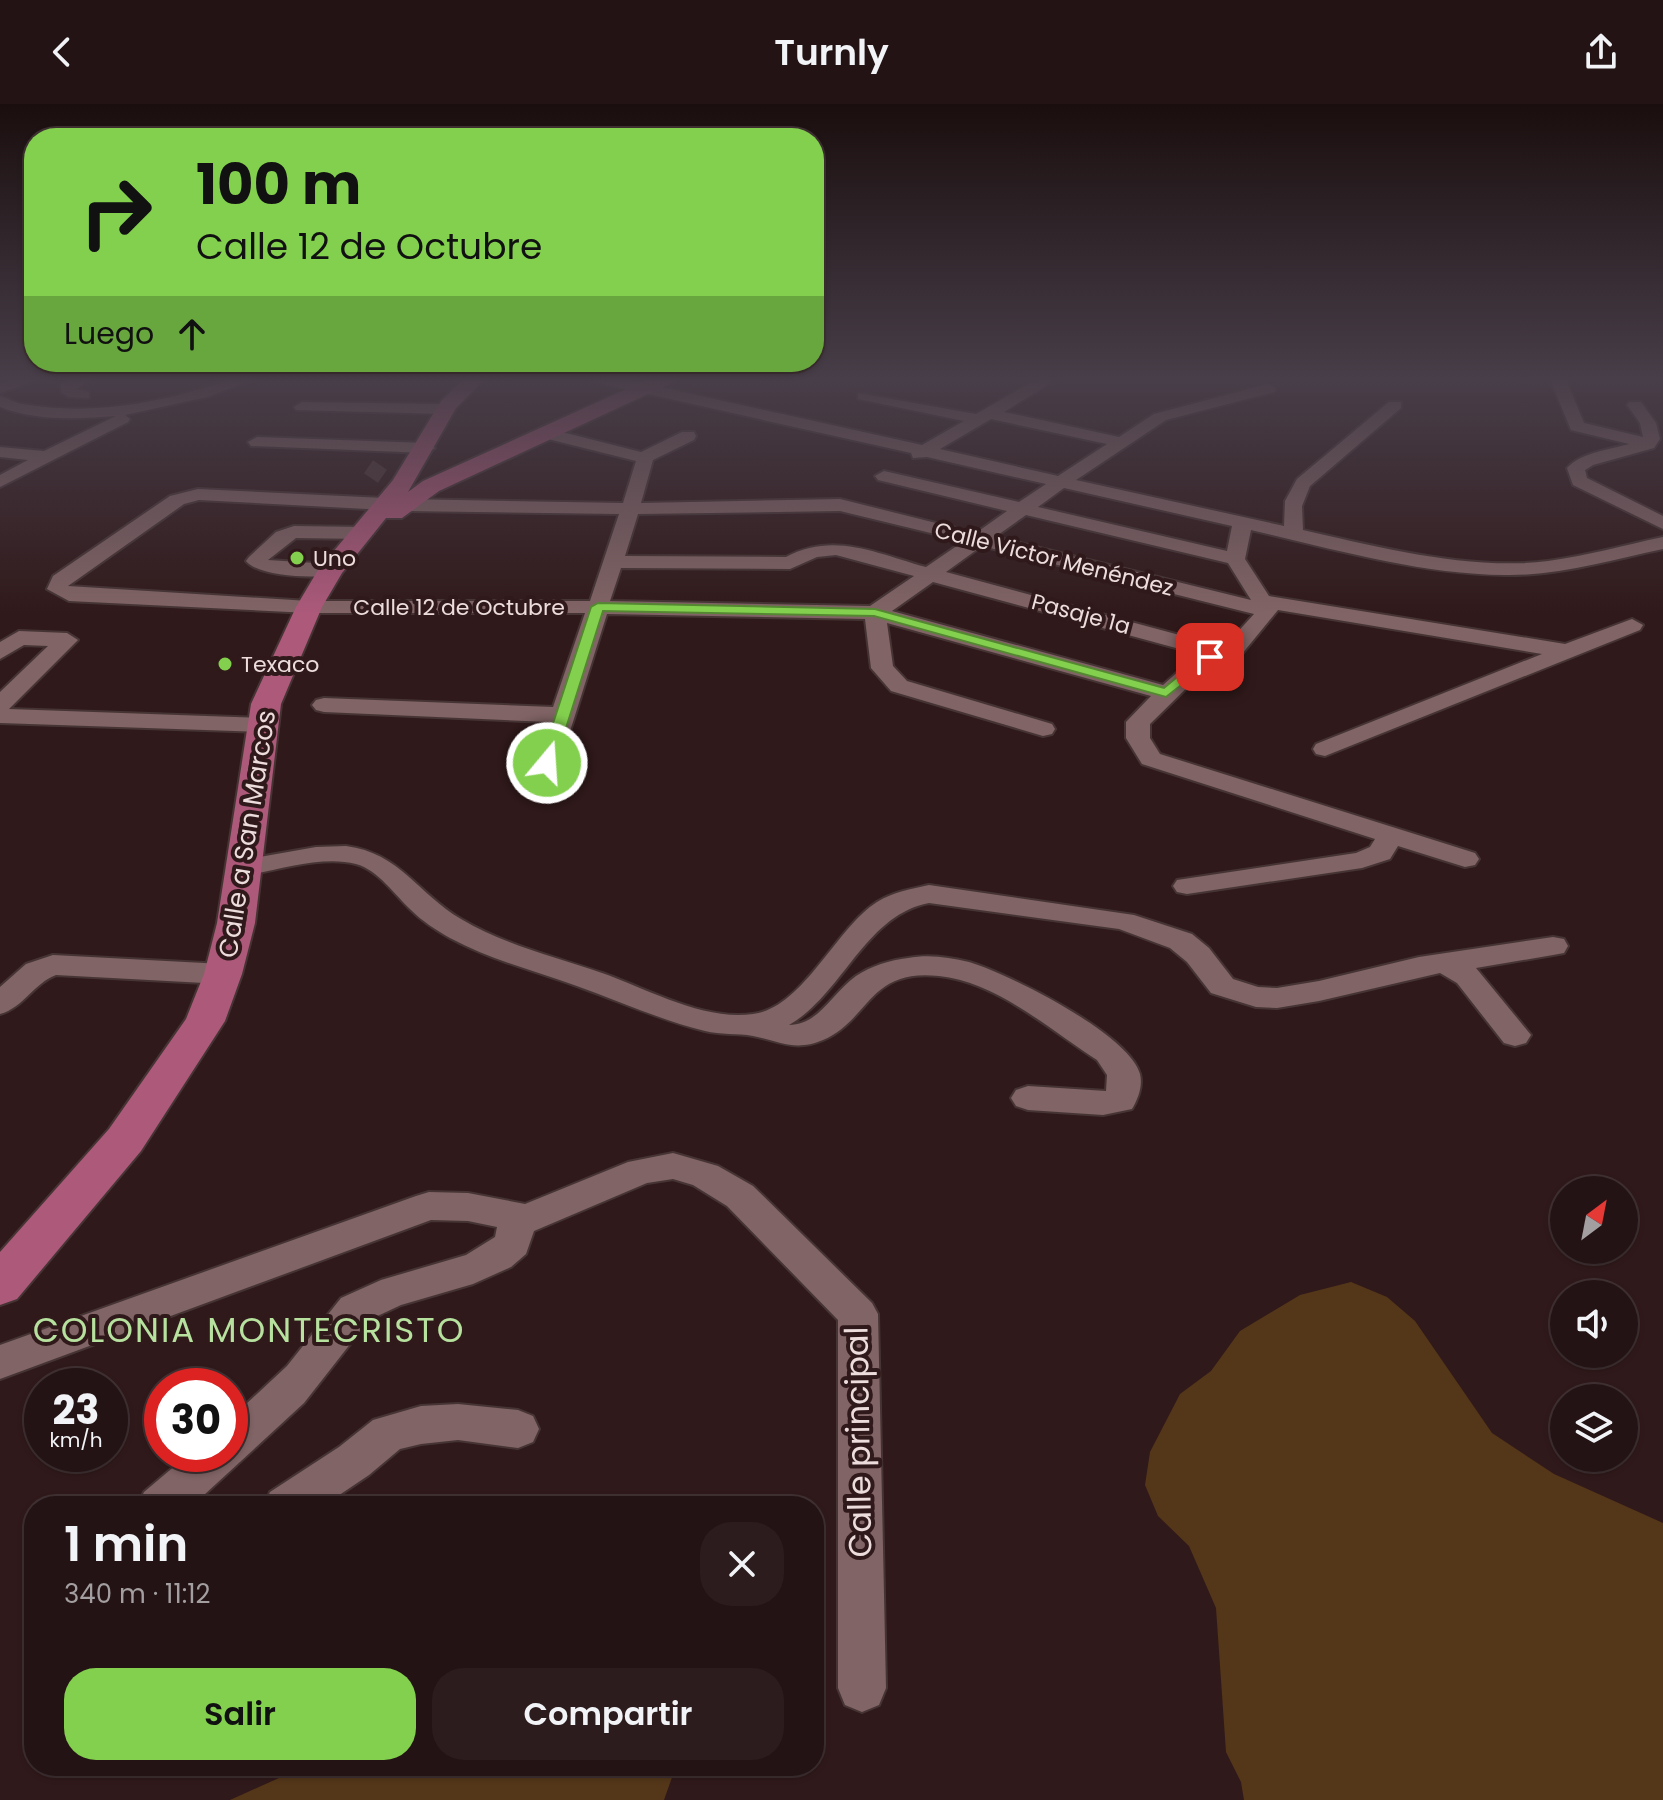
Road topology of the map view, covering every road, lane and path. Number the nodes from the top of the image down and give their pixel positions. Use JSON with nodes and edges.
{"nodes":[{"id":1,"x":47,"y":456,"type":"edge"},
{"id":2,"x":401,"y":456,"type":"edge"},
{"id":3,"x":420,"y":456,"type":"edge"},
{"id":4,"x":431,"y":456,"type":"edge"},
{"id":5,"x":496,"y":456,"type":"edge"},
{"id":6,"x":636,"y":456,"type":"edge"},
{"id":7,"x":647,"y":456,"type":"edge"},
{"id":8,"x":916,"y":456,"type":"edge"},
{"id":9,"x":953,"y":456,"type":"edge"},
{"id":10,"x":1099,"y":456,"type":"edge"},
{"id":11,"x":1335,"y":456,"type":"edge"},
{"id":12,"x":1604,"y":456,"type":"edge"},
{"id":13,"x":643,"y":458,"type":"junction"},
{"id":14,"x":490,"y":459,"type":"junction"},
{"id":15,"x":380,"y":465,"type":"tunnel mouth"},
{"id":16,"x":1062,"y":481,"type":"junction"},
{"id":17,"x":0,"y":482,"type":"edge"},
{"id":18,"x":873,"y":483,"type":"junction"},
{"id":19,"x":341,"y":501,"type":"junction"},
{"id":20,"x":840,"y":505,"type":"junction"},
{"id":21,"x":384,"y":507,"type":"junction"},
{"id":22,"x":631,"y":509,"type":"junction"},
{"id":23,"x":1022,"y":509,"type":"junction"},
{"id":24,"x":1243,"y":521,"type":"junction"},
{"id":25,"x":1663,"y":523,"type":"edge"},
{"id":26,"x":309,"y":531,"type":"junction"},
{"id":27,"x":1294,"y":532,"type":"junction"},
{"id":28,"x":978,"y":541,"type":"junction"},
{"id":29,"x":1663,"y":543,"type":"edge"},
{"id":30,"x":1235,"y":559,"type":"junction"},
{"id":31,"x":614,"y":562,"type":"junction"},
{"id":32,"x":331,"y":570,"type":"junction"},
{"id":33,"x":934,"y":574,"type":"junction"},
{"id":34,"x":1265,"y":606,"type":"junction"},
{"id":35,"x":309,"y":607,"type":"junction"},
{"id":36,"x":598,"y":607,"type":"junction"},
{"id":37,"x":875,"y":613,"type":"junction"},
{"id":38,"x":1632,"y":625,"type":"dead end"},
{"id":39,"x":1567,"y":651,"type":"junction"},
{"id":40,"x":0,"y":652,"type":"edge"},
{"id":41,"x":1229,"y":655,"type":"junction"},
{"id":42,"x":1166,"y":693,"type":"junction"},
{"id":43,"x":0,"y":705,"type":"edge"},
{"id":44,"x":324,"y":705,"type":"dead end"},
{"id":45,"x":563,"y":715,"type":"junction"},
{"id":46,"x":0,"y":716,"type":"edge"},
{"id":47,"x":263,"y":725,"type":"junction"},
{"id":48,"x":1043,"y":729,"type":"dead end"},
{"id":49,"x":1325,"y":749,"type":"dead end"},
{"id":50,"x":547,"y":763,"type":"dead end"},
{"id":51,"x":1391,"y":835,"type":"junction"},
{"id":52,"x":1465,"y":859,"type":"dead end"},
{"id":53,"x":242,"y":868,"type":"junction"},
{"id":54,"x":1187,"y":886,"type":"dead end"},
{"id":55,"x":1553,"y":946,"type":"dead end"},
{"id":56,"x":1446,"y":964,"type":"junction"},
{"id":57,"x":223,"y":974,"type":"junction"},
{"id":58,"x":0,"y":1004,"type":"edge"},
{"id":59,"x":754,"y":1025,"type":"junction"},
{"id":60,"x":1515,"y":1035,"type":"dead end"},
{"id":61,"x":1028,"y":1098,"type":"dead end"},
{"id":62,"x":517,"y":1218,"type":"junction"},
{"id":63,"x":0,"y":1285,"type":"edge"},
{"id":64,"x":0,"y":1362,"type":"edge"},
{"id":65,"x":518,"y":1429,"type":"dead end"},
{"id":66,"x":248,"y":1430,"type":"edge"},
{"id":67,"x":199,"y":1472,"type":"edge"},
{"id":68,"x":172,"y":1496,"type":"edge"},
{"id":69,"x":301,"y":1496,"type":"edge"},
{"id":70,"x":862,"y":1688,"type":"dead end"}],
"edges":[{"from":1,"to":17,"type":"street"},
{"from":2,"to":15,"type":"street"},
{"from":3,"to":21,"type":"main road"},
{"from":4,"to":14,"type":"main road"},
{"from":5,"to":14,"type":"main road"},
{"from":6,"to":13,"type":"street"},
{"from":7,"to":13,"type":"street"},
{"from":8,"to":18,"type":"street"},
{"from":9,"to":16,"type":"street"},
{"from":10,"to":16,"type":"street"},
{"from":11,"to":27,"type":"street"},
{"from":12,"to":25,"type":"street"},
{"from":13,"to":22,"type":"street"},
{"from":14,"to":21,"type":"main road"},
{"from":16,"to":23,"type":"street"},
{"from":16,"to":24,"type":"street"},
{"from":18,"to":20,"type":"street"},
{"from":18,"to":23,"type":"street"},
{"from":19,"to":21,"type":"street"},
{"from":19,"to":26,"type":"street"},
{"from":19,"to":35,"type":"street","name":"Calle 12 de Octubre"},
{"from":20,"to":22,"type":"street","name":"Calle Victor Menéndez"},
{"from":20,"to":28,"type":"street","name":"Calle Victor Menéndez"},
{"from":21,"to":22,"type":"street","name":"Calle Victor Menéndez"},
{"from":21,"to":26,"type":"street"},
{"from":21,"to":32,"type":"main road","name":"Calle a San Marcos"},
{"from":22,"to":31,"type":"street"},
{"from":23,"to":28,"type":"street"},
{"from":23,"to":30,"type":"street"},
{"from":24,"to":27,"type":"street"},
{"from":24,"to":30,"type":"street"},
{"from":26,"to":32,"type":"street"},
{"from":27,"to":29,"type":"street"},
{"from":28,"to":33,"type":"street"},
{"from":28,"to":34,"type":"street","name":"Calle Victor Menéndez"},
{"from":30,"to":34,"type":"street"},
{"from":31,"to":33,"type":"street","name":"Pasaje 1a"},
{"from":31,"to":36,"type":"street"},
{"from":32,"to":35,"type":"main road","name":"Calle a San Marcos"},
{"from":33,"to":37,"type":"street"},
{"from":33,"to":41,"type":"street","name":"Pasaje 1a"},
{"from":34,"to":39,"type":"street","name":"Calle Victor Menéndez"},
{"from":34,"to":41,"type":"street"},
{"from":35,"to":36,"type":"street","name":"Calle 12 de Octubre"},
{"from":35,"to":47,"type":"main road","name":"Calle a San Marcos"},
{"from":36,"to":37,"type":"street","name":"Calle 12 de Octubre"},
{"from":36,"to":45,"type":"street"},
{"from":37,"to":42,"type":"street","name":"Calle 12 de Octubre"},
{"from":37,"to":48,"type":"street"},
{"from":38,"to":39,"type":"street"},
{"from":39,"to":49,"type":"street"},
{"from":40,"to":43,"type":"street"},
{"from":41,"to":42,"type":"street"},
{"from":42,"to":51,"type":"street"},
{"from":44,"to":45,"type":"street"},
{"from":45,"to":50,"type":"street"},
{"from":46,"to":47,"type":"street"},
{"from":47,"to":53,"type":"main road","name":"Calle a San Marcos"},
{"from":51,"to":52,"type":"street"},
{"from":51,"to":54,"type":"street"},
{"from":53,"to":57,"type":"main road","name":"Calle a San Marcos"},
{"from":53,"to":59,"type":"street"},
{"from":55,"to":56,"type":"street"},
{"from":56,"to":59,"type":"street"},
{"from":56,"to":60,"type":"street"},
{"from":57,"to":58,"type":"street"},
{"from":57,"to":63,"type":"main road","name":"Calle a San Marcos"},
{"from":59,"to":61,"type":"street"},
{"from":62,"to":64,"type":"street","name":"Calle principal"},
{"from":62,"to":66,"type":"street"},
{"from":62,"to":70,"type":"street","name":"Calle principal"},
{"from":65,"to":69,"type":"street"},
{"from":67,"to":68,"type":"street"}]}
